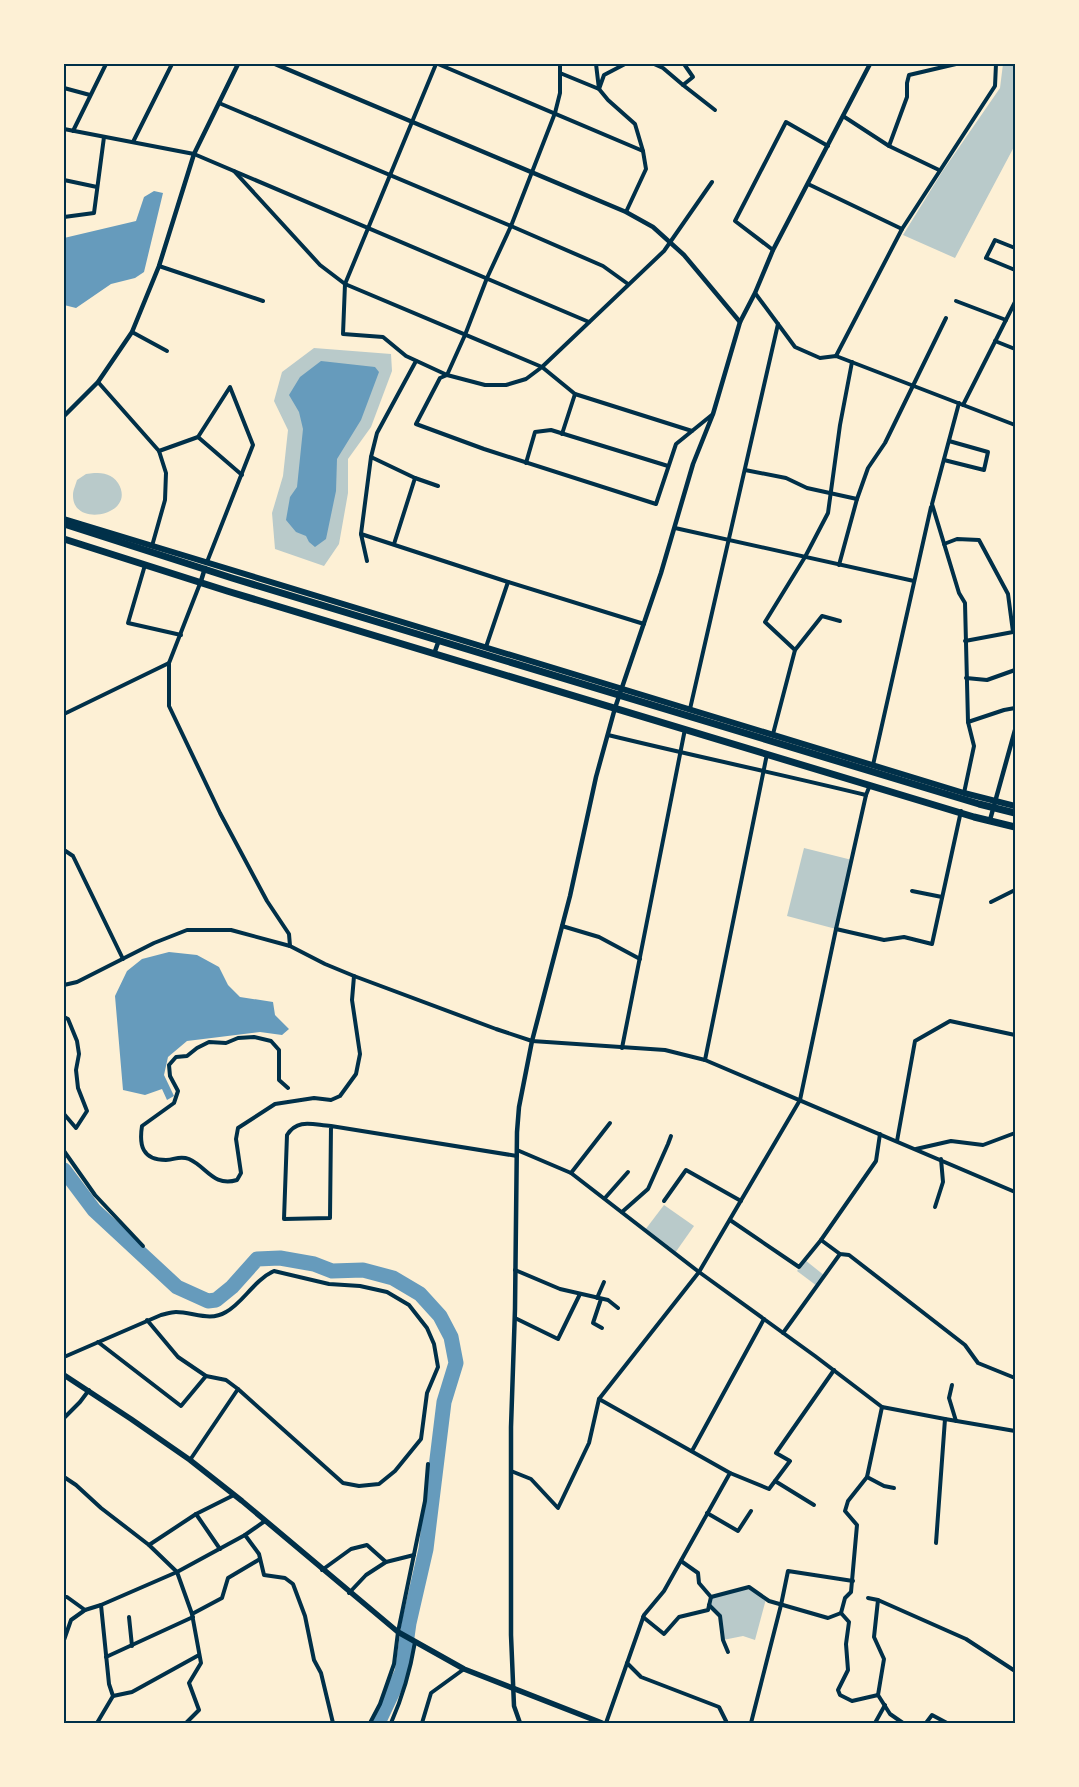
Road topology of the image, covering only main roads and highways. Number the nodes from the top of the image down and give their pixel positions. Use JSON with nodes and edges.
{"nodes":[{"id":1,"x":64,"y":519,"type":"edge"},
{"id":2,"x":64,"y":524,"type":"edge"},
{"id":3,"x":64,"y":540,"type":"edge"},
{"id":4,"x":1015,"y":806,"type":"edge"},
{"id":5,"x":1015,"y":813,"type":"edge"},
{"id":6,"x":1015,"y":826,"type":"edge"},
{"id":7,"x":64,"y":1375,"type":"edge"},
{"id":8,"x":604,"y":1723,"type":"edge"}],
"edges":[{"from":1,"to":4,"type":"highway"},
{"from":2,"to":5,"type":"highway"},
{"from":3,"to":6,"type":"highway"},
{"from":3,"to":6,"type":"highway"},
{"from":7,"to":8,"type":"main road"}]}
